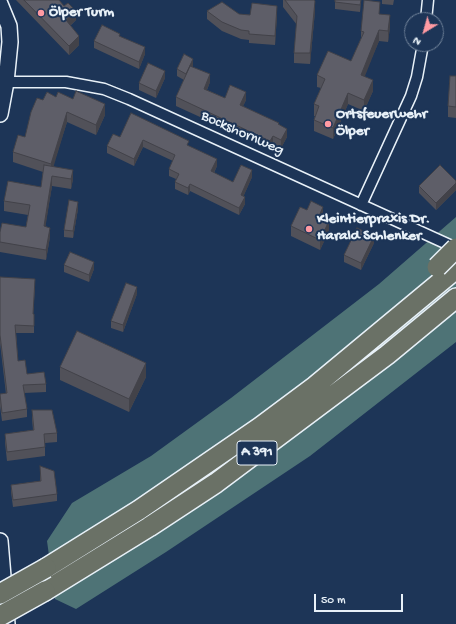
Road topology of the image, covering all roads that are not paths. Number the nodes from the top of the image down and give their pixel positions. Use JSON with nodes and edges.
{"nodes":[{"id":1,"x":428,"y":0,"type":"edge"},
{"id":2,"x":0,"y":4,"type":"edge"},
{"id":3,"x":427,"y":12,"type":"edge"},
{"id":4,"x":422,"y":52,"type":"edge"},
{"id":5,"x":6,"y":82,"type":"junction"},
{"id":6,"x":0,"y":114,"type":"edge"},
{"id":7,"x":361,"y":205,"type":"junction"},
{"id":8,"x":456,"y":248,"type":"edge"},
{"id":9,"x":448,"y":271,"type":"edge"},
{"id":10,"x":456,"y":298,"type":"edge"},
{"id":11,"x":0,"y":541,"type":"edge"},
{"id":12,"x":0,"y":594,"type":"edge"},
{"id":13,"x":0,"y":616,"type":"edge"},
{"id":14,"x":7,"y":624,"type":"edge"}],
"edges":[{"from":1,"to":3,"type":"street"},
{"from":2,"to":5,"type":"main road"},
{"from":4,"to":7,"type":"street"},
{"from":5,"to":6,"type":"main road"},
{"from":5,"to":7,"type":"street","name":"Bockshornweg"},
{"from":7,"to":8,"type":"street","name":"Bockshornweg"},
{"from":8,"to":9,"type":"highway","bridge":true},
{"from":9,"to":12,"type":"highway","number":"A 391","bridge":true},
{"from":10,"to":13,"type":"highway","number":"A 391","bridge":true},
{"from":11,"to":14,"type":"main road"}]}
